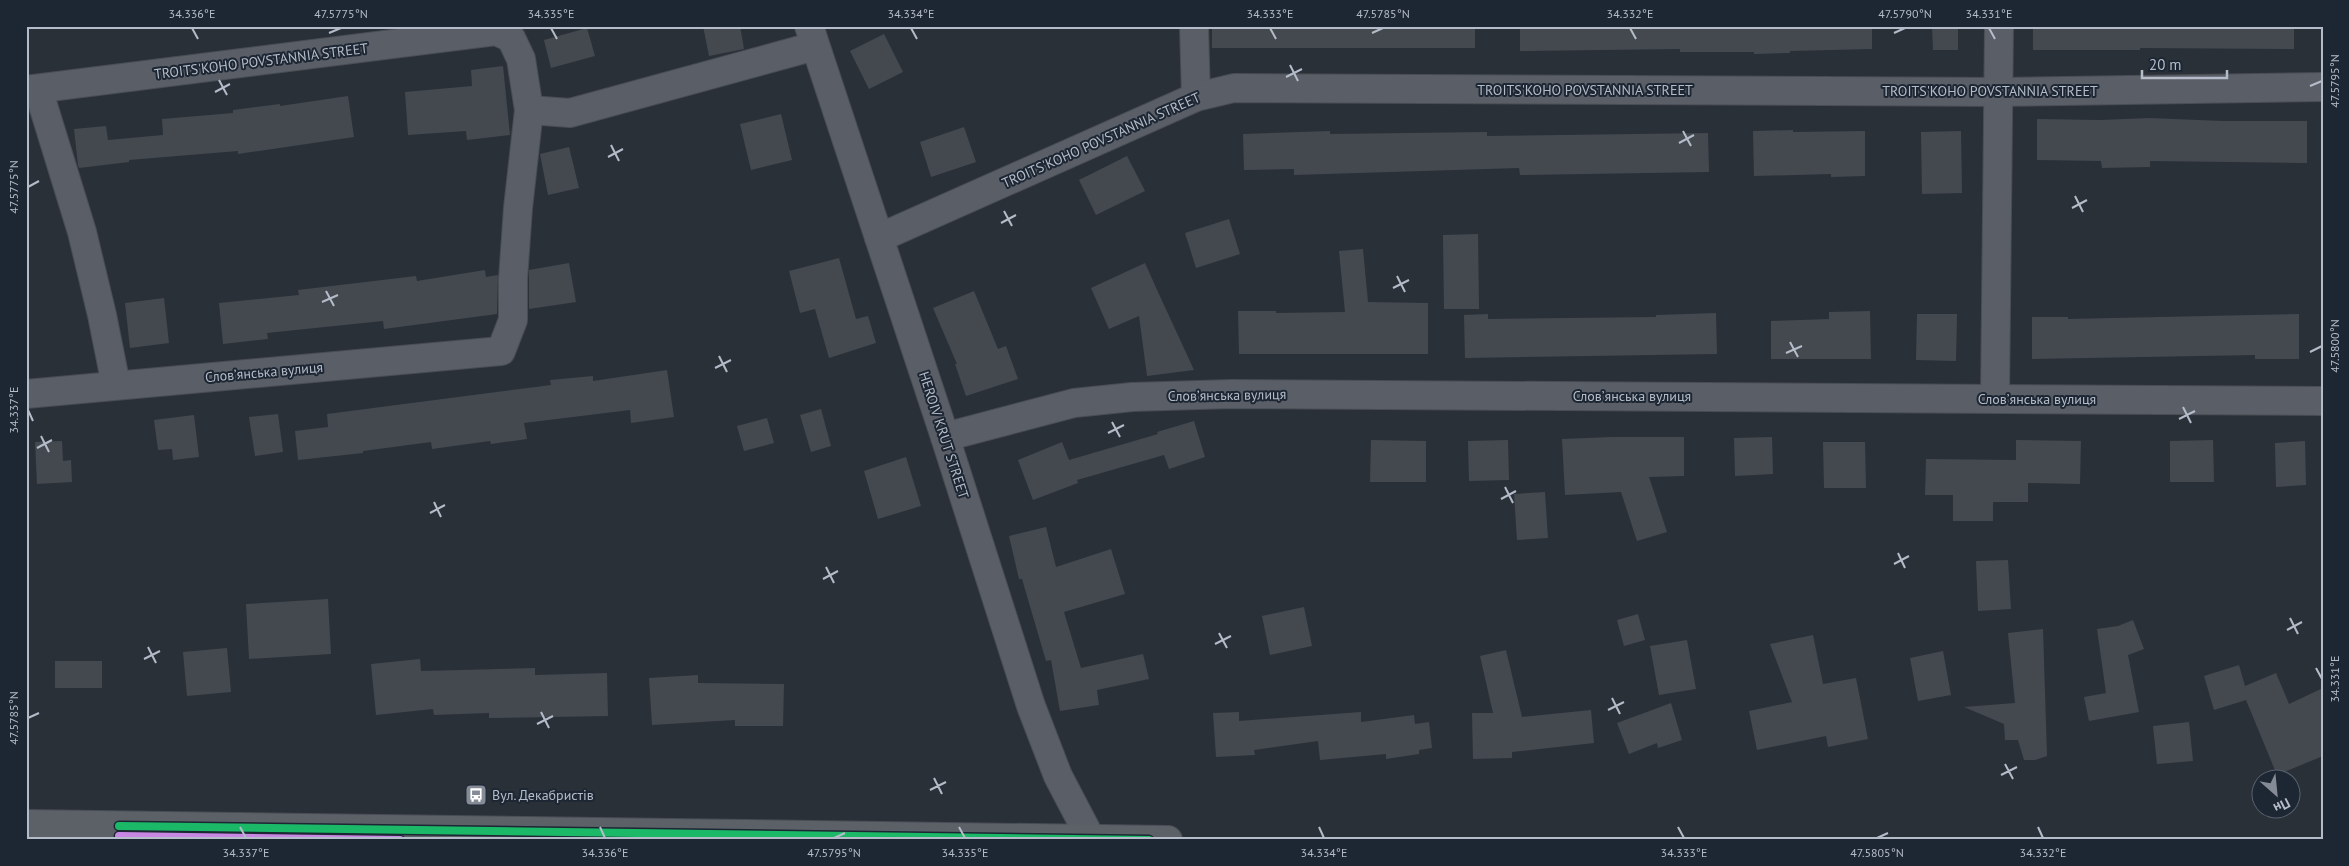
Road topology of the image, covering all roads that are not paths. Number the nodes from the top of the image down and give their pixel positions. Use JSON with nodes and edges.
{"nodes":[{"id":1,"x":1194,"y":26,"type":"edge"},
{"id":2,"x":1999,"y":26,"type":"edge"},
{"id":3,"x":812,"y":36,"type":"edge"},
{"id":4,"x":2323,"y":87,"type":"edge"},
{"id":5,"x":32,"y":90,"type":"edge"},
{"id":6,"x":1999,"y":92,"type":"junction"},
{"id":7,"x":1196,"y":97,"type":"junction"},
{"id":8,"x":529,"y":110,"type":"junction"},
{"id":9,"x":879,"y":238,"type":"junction"},
{"id":10,"x":116,"y":385,"type":"junction"},
{"id":11,"x":26,"y":394,"type":"edge"},
{"id":12,"x":1994,"y":399,"type":"junction"},
{"id":13,"x":2323,"y":401,"type":"edge"},
{"id":14,"x":945,"y":437,"type":"junction"},
{"id":15,"x":26,"y":824,"type":"edge"},
{"id":16,"x":121,"y":833,"type":"edge"},
{"id":17,"x":1091,"y":839,"type":"edge"},
{"id":18,"x":1168,"y":840,"type":"edge"}],
"edges":[{"from":1,"to":7,"type":"street"},
{"from":2,"to":6,"type":"street"},
{"from":3,"to":8,"type":"street"},
{"from":3,"to":9,"type":"street","name":"HEROIV KRUT STREET"},
{"from":4,"to":6,"type":"street","name":"TROITS'KOHO POVSTANNIA STREET"},
{"from":5,"to":8,"type":"street","name":"TROITS'KOHO POVSTANNIA STREET"},
{"from":5,"to":10,"type":"street"},
{"from":6,"to":7,"type":"street","name":"TROITS'KOHO POVSTANNIA STREET"},
{"from":6,"to":12,"type":"street"},
{"from":7,"to":9,"type":"street","name":"TROITS'KOHO POVSTANNIA STREET"},
{"from":8,"to":10,"type":"street","name":"Словʼянська вулиця"},
{"from":9,"to":14,"type":"street","name":"HEROIV KRUT STREET"},
{"from":10,"to":11,"type":"street","name":"Словʼянська вулиця"},
{"from":12,"to":13,"type":"street","name":"Словʼянська вулиця"},
{"from":12,"to":14,"type":"street","name":"Словʼянська вулиця"},
{"from":14,"to":17,"type":"street","name":"HEROIV KRUT STREET"},
{"from":15,"to":16,"type":"main road"},
{"from":16,"to":17,"type":"main road"},
{"from":17,"to":18,"type":"main road"}]}
